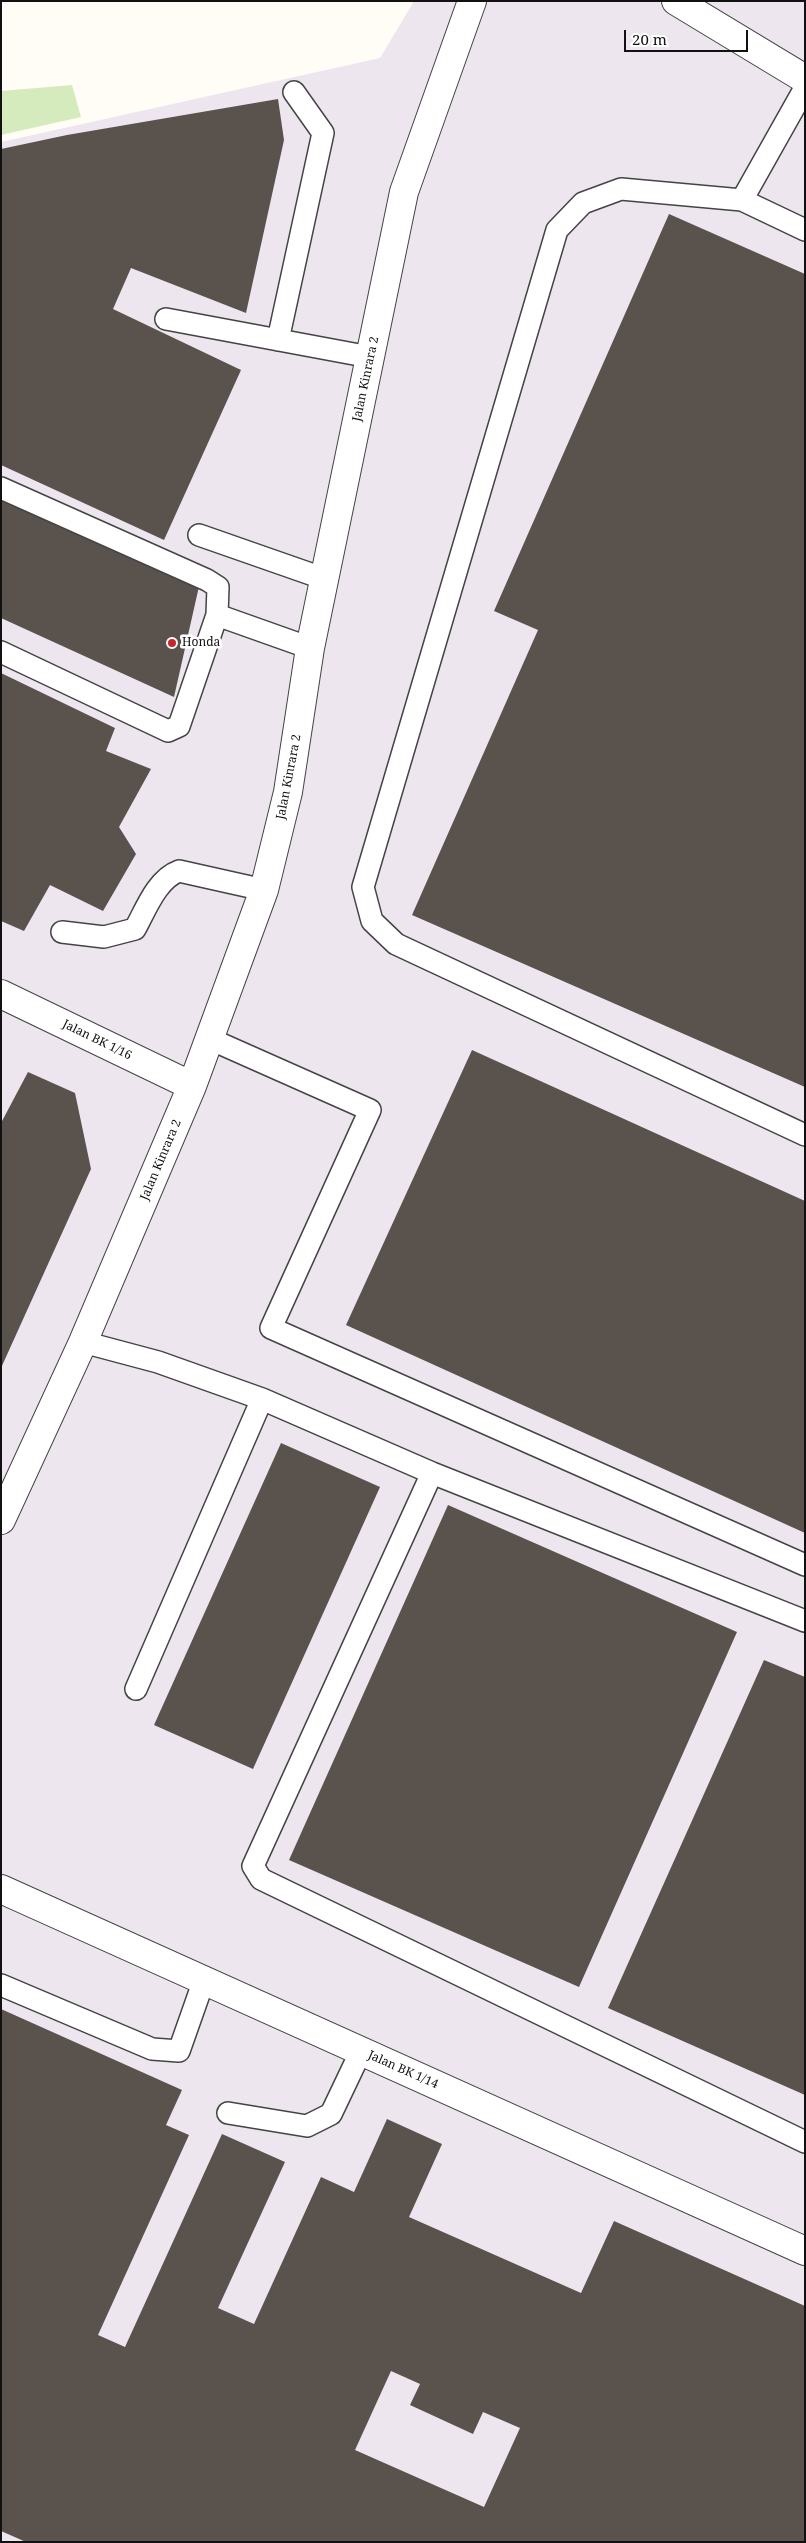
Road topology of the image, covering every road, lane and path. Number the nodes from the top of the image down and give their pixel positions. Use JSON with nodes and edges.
{"nodes":[{"id":1,"x":472,"y":1,"type":"edge"},
{"id":2,"x":676,"y":1,"type":"edge"},
{"id":3,"x":805,"y":79,"type":"edge"},
{"id":4,"x":805,"y":88,"type":"edge"},
{"id":5,"x":294,"y":92,"type":"dead end"},
{"id":6,"x":742,"y":200,"type":"junction"},
{"id":7,"x":805,"y":230,"type":"edge"},
{"id":8,"x":166,"y":319,"type":"dead end"},
{"id":9,"x":278,"y":340,"type":"junction"},
{"id":10,"x":370,"y":357,"type":"junction"},
{"id":11,"x":1,"y":488,"type":"edge"},
{"id":12,"x":199,"y":535,"type":"dead end"},
{"id":13,"x":325,"y":579,"type":"junction"},
{"id":14,"x":217,"y":615,"type":"junction"},
{"id":15,"x":310,"y":648,"type":"junction"},
{"id":16,"x":1,"y":652,"type":"edge"},
{"id":17,"x":264,"y":890,"type":"junction"},
{"id":18,"x":62,"y":932,"type":"dead end"},
{"id":19,"x":1,"y":994,"type":"edge"},
{"id":20,"x":210,"y":1039,"type":"junction"},
{"id":21,"x":192,"y":1086,"type":"junction"},
{"id":22,"x":805,"y":1134,"type":"edge"},
{"id":23,"x":83,"y":1342,"type":"junction"},
{"id":24,"x":262,"y":1399,"type":"junction"},
{"id":25,"x":432,"y":1473,"type":"junction"},
{"id":26,"x":1,"y":1520,"type":"edge"},
{"id":27,"x":805,"y":1566,"type":"edge"},
{"id":28,"x":805,"y":1621,"type":"edge"},
{"id":29,"x":136,"y":1689,"type":"dead end"},
{"id":30,"x":1,"y":1888,"type":"edge"},
{"id":31,"x":204,"y":1980,"type":"junction"},
{"id":32,"x":1,"y":1985,"type":"edge"},
{"id":33,"x":361,"y":2051,"type":"junction"},
{"id":34,"x":228,"y":2113,"type":"dead end"},
{"id":35,"x":805,"y":2142,"type":"edge"},
{"id":36,"x":805,"y":2251,"type":"edge"}],
"edges":[{"from":1,"to":10,"type":"street","name":"Jalan Kinrara 2"},
{"from":2,"to":3,"type":"street"},
{"from":4,"to":6,"type":"lane"},
{"from":5,"to":9,"type":"lane"},
{"from":6,"to":7,"type":"lane"},
{"from":6,"to":22,"type":"lane"},
{"from":8,"to":9,"type":"lane"},
{"from":9,"to":10,"type":"lane"},
{"from":10,"to":13,"type":"street","name":"Jalan Kinrara 2"},
{"from":11,"to":14,"type":"lane"},
{"from":12,"to":13,"type":"lane"},
{"from":13,"to":15,"type":"street","name":"Jalan Kinrara 2"},
{"from":14,"to":15,"type":"lane"},
{"from":14,"to":16,"type":"lane"},
{"from":15,"to":17,"type":"street","name":"Jalan Kinrara 2"},
{"from":17,"to":18,"type":"lane"},
{"from":17,"to":20,"type":"street","name":"Jalan Kinrara 2"},
{"from":19,"to":21,"type":"street","name":"Jalan BK 1/16"},
{"from":20,"to":21,"type":"street","name":"Jalan Kinrara 2"},
{"from":20,"to":27,"type":"lane"},
{"from":21,"to":23,"type":"street","name":"Jalan Kinrara 2"},
{"from":23,"to":24,"type":"lane"},
{"from":23,"to":26,"type":"street","name":"Jalan Kinrara 2"},
{"from":24,"to":25,"type":"lane"},
{"from":24,"to":29,"type":"lane"},
{"from":25,"to":28,"type":"lane"},
{"from":25,"to":35,"type":"lane"},
{"from":30,"to":31,"type":"street","name":"Jalan BK 1/14"},
{"from":31,"to":32,"type":"lane"},
{"from":31,"to":33,"type":"street","name":"Jalan BK 1/14"},
{"from":33,"to":34,"type":"lane"},
{"from":33,"to":36,"type":"street","name":"Jalan BK 1/14"}]}
